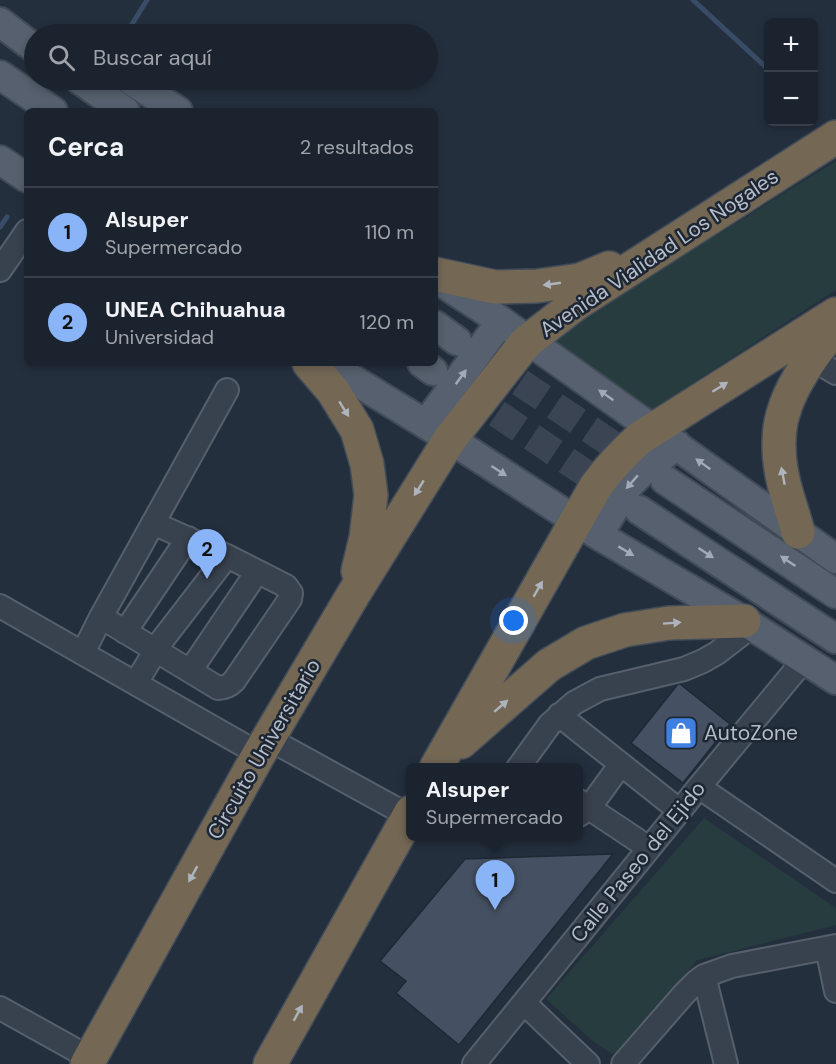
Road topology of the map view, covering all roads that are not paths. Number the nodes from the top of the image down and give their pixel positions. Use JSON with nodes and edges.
{"nodes":[{"id":1,"x":0,"y":75,"type":"edge"},
{"id":2,"x":95,"y":90,"type":"edge"},
{"id":3,"x":145,"y":90,"type":"edge"},
{"id":4,"x":49,"y":108,"type":"edge"},
{"id":5,"x":121,"y":108,"type":"edge"},
{"id":6,"x":173,"y":108,"type":"edge"},
{"id":7,"x":836,"y":136,"type":"edge"},
{"id":8,"x":0,"y":160,"type":"edge"},
{"id":9,"x":24,"y":176,"type":"edge"},
{"id":10,"x":24,"y":235,"type":"edge"},
{"id":11,"x":666,"y":245,"type":"junction"},
{"id":12,"x":0,"y":270,"type":"edge"},
{"id":13,"x":438,"y":276,"type":"edge"},
{"id":14,"x":438,"y":278,"type":"edge"},
{"id":15,"x":836,"y":314,"type":"edge"},
{"id":16,"x":501,"y":321,"type":"junction"},
{"id":17,"x":836,"y":326,"type":"edge"},
{"id":18,"x":529,"y":340,"type":"junction"},
{"id":19,"x":312,"y":366,"type":"edge"},
{"id":20,"x":331,"y":366,"type":"edge"},
{"id":21,"x":824,"y":366,"type":"edge"},
{"id":22,"x":227,"y":390,"type":"dead end"},
{"id":23,"x":438,"y":431,"type":"junction"},
{"id":24,"x":665,"y":437,"type":"junction"},
{"id":25,"x":665,"y":480,"type":"tunnel mouth"},
{"id":26,"x":639,"y":510,"type":"tunnel mouth"},
{"id":27,"x":153,"y":523,"type":"junction"},
{"id":28,"x":587,"y":528,"type":"junction"},
{"id":29,"x":798,"y":532,"type":"junction"},
{"id":30,"x":188,"y":538,"type":"junction"},
{"id":31,"x":227,"y":556,"type":"junction"},
{"id":32,"x":836,"y":559,"type":"edge"},
{"id":33,"x":257,"y":572,"type":"junction"},
{"id":34,"x":836,"y":594,"type":"edge"},
{"id":35,"x":353,"y":595,"type":"junction"},
{"id":36,"x":0,"y":606,"type":"edge"},
{"id":37,"x":101,"y":617,"type":"junction"},
{"id":38,"x":748,"y":624,"type":"junction"},
{"id":39,"x":124,"y":632,"type":"junction"},
{"id":40,"x":836,"y":639,"type":"edge"},
{"id":41,"x":155,"y":650,"type":"junction"},
{"id":42,"x":83,"y":653,"type":"junction"},
{"id":43,"x":804,"y":660,"type":"junction"},
{"id":44,"x":190,"y":671,"type":"junction"},
{"id":45,"x":836,"y":680,"type":"edge"},
{"id":46,"x":136,"y":683,"type":"junction"},
{"id":47,"x":559,"y":715,"type":"junction"},
{"id":48,"x":264,"y":746,"type":"junction"},
{"id":49,"x":439,"y":763,"type":"edge"},
{"id":50,"x":526,"y":763,"type":"edge"},
{"id":51,"x":621,"y":764,"type":"junction"},
{"id":52,"x":699,"y":787,"type":"junction"},
{"id":53,"x":583,"y":807,"type":"edge"},
{"id":54,"x":583,"y":809,"type":"edge"},
{"id":55,"x":680,"y":811,"type":"junction"},
{"id":56,"x":406,"y":813,"type":"edge"},
{"id":57,"x":406,"y":822,"type":"edge"},
{"id":58,"x":649,"y":848,"type":"junction"},
{"id":59,"x":836,"y":881,"type":"edge"},
{"id":60,"x":831,"y":947,"type":"edge"},
{"id":61,"x":704,"y":976,"type":"junction"},
{"id":62,"x":836,"y":991,"type":"edge"},
{"id":63,"x":524,"y":1003,"type":"junction"},
{"id":64,"x":0,"y":1008,"type":"edge"},
{"id":65,"x":89,"y":1061,"type":"edge"},
{"id":66,"x":270,"y":1064,"type":"edge"},
{"id":67,"x":474,"y":1064,"type":"edge"},
{"id":68,"x":588,"y":1064,"type":"edge"},
{"id":69,"x":623,"y":1064,"type":"edge"},
{"id":70,"x":726,"y":1064,"type":"edge"}],
"edges":[{"from":1,"to":4,"type":"main road"},
{"from":2,"to":5,"type":"main road"},
{"from":3,"to":6,"type":"main road"},
{"from":7,"to":11,"type":"highway","name":"Avenida Vialidad Los Nogales"},
{"from":8,"to":9,"type":"main road"},
{"from":10,"to":12,"type":"street"},
{"from":11,"to":13,"type":"highway","one_way":true},
{"from":11,"to":18,"type":"highway","name":"Avenida Vialidad Los Nogales"},
{"from":14,"to":16,"type":"main road"},
{"from":24,"to":15,"type":"highway","one_way":true},
{"from":16,"to":18,"type":"main road"},
{"from":23,"to":16,"type":"main road","one_way":true},
{"from":17,"to":21,"type":"highway"},
{"from":18,"to":23,"type":"highway","name":"Avenida Vialidad Los Nogales"},
{"from":24,"to":18,"type":"main road","one_way":true},
{"from":19,"to":35,"type":"highway","one_way":true},
{"from":20,"to":23,"type":"main road"},
{"from":29,"to":21,"type":"highway","one_way":true},
{"from":22,"to":27,"type":"street"},
{"from":23,"to":28,"type":"main road","one_way":true},
{"from":23,"to":35,"type":"highway","name":"Circuito Universitario","one_way":true},
{"from":24,"to":28,"type":"highway"},
{"from":29,"to":24,"type":"main road","one_way":true},
{"from":34,"to":25,"type":"main road","one_way":true},
{"from":26,"to":40,"type":"main road","one_way":true},
{"from":27,"to":30,"type":"street"},
{"from":27,"to":37,"type":"street"},
{"from":28,"to":38,"type":"main road","one_way":true},
{"from":49,"to":28,"type":"highway","one_way":true},
{"from":29,"to":32,"type":"main road"},
{"from":30,"to":31,"type":"street"},
{"from":30,"to":39,"type":"street"},
{"from":31,"to":33,"type":"street"},
{"from":31,"to":41,"type":"street"},
{"from":33,"to":44,"type":"street"},
{"from":33,"to":44,"type":"street"},
{"from":35,"to":48,"type":"highway","name":"Circuito Universitario"},
{"from":36,"to":42,"type":"street"},
{"from":37,"to":39,"type":"street"},
{"from":37,"to":42,"type":"street"},
{"from":38,"to":43,"type":"main road"},
{"from":38,"to":47,"type":"street"},
{"from":49,"to":38,"type":"highway","one_way":true},
{"from":39,"to":41,"type":"street"},
{"from":41,"to":44,"type":"street"},
{"from":41,"to":46,"type":"street"},
{"from":42,"to":46,"type":"street"},
{"from":43,"to":45,"type":"main road"},
{"from":43,"to":52,"type":"street","name":"Calle Paseo del Ejido"},
{"from":46,"to":48,"type":"street"},
{"from":47,"to":50,"type":"street"},
{"from":47,"to":51,"type":"street"},
{"from":48,"to":56,"type":"street"},
{"from":48,"to":65,"type":"highway","name":"Circuito Universitario","one_way":true},
{"from":51,"to":53,"type":"street"},
{"from":51,"to":55,"type":"street"},
{"from":52,"to":55,"type":"street","name":"Calle Paseo del Ejido"},
{"from":52,"to":59,"type":"street"},
{"from":54,"to":58,"type":"street"},
{"from":55,"to":58,"type":"street","name":"Calle Paseo del Ejido"},
{"from":66,"to":57,"type":"highway","one_way":true},
{"from":58,"to":63,"type":"street","name":"Calle Paseo del Ejido"},
{"from":60,"to":61,"type":"street"},
{"from":60,"to":62,"type":"street"},
{"from":61,"to":69,"type":"street"},
{"from":61,"to":70,"type":"street"},
{"from":63,"to":67,"type":"street","name":"Calle Paseo del Ejido"},
{"from":63,"to":68,"type":"street"},
{"from":64,"to":65,"type":"street"}]}
